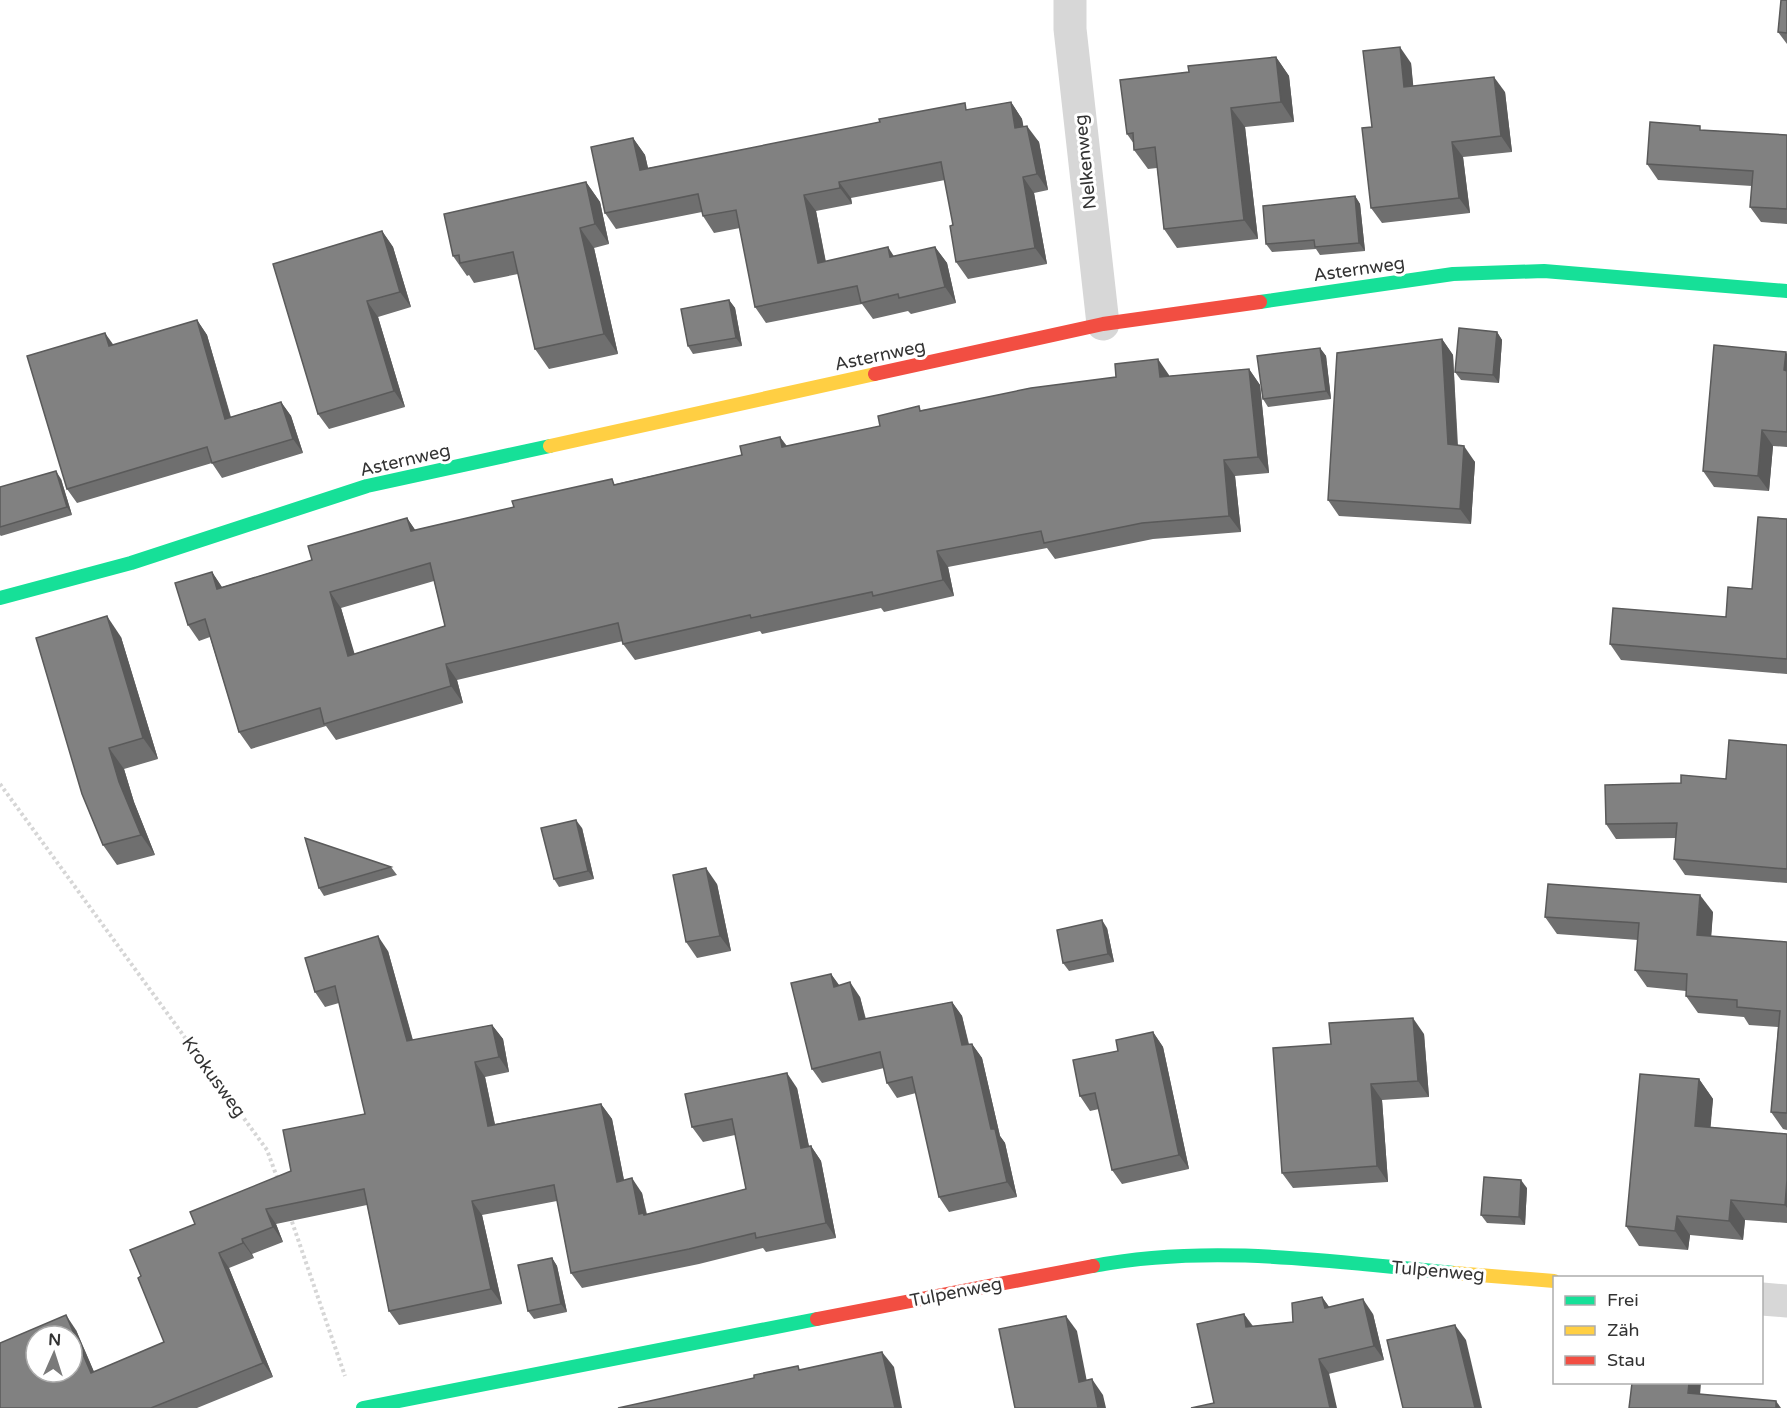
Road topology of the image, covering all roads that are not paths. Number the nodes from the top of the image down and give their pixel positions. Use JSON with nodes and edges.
{"nodes":[{"id":1,"x":1070,"y":0,"type":"edge"},
{"id":2,"x":1787,"y":291,"type":"edge"},
{"id":3,"x":1103,"y":324,"type":"junction"},
{"id":4,"x":0,"y":598,"type":"edge"},
{"id":5,"x":1553,"y":1281,"type":"edge"},
{"id":6,"x":1763,"y":1299,"type":"edge"},
{"id":7,"x":1787,"y":1301,"type":"edge"},
{"id":8,"x":363,"y":1408,"type":"edge"}],
"edges":[{"from":1,"to":3,"type":"street","name":"Nelkenweg"},
{"from":2,"to":3,"type":"street","name":"Asternweg"},
{"from":3,"to":4,"type":"street","name":"Asternweg"},
{"from":5,"to":8,"type":"street","name":"Tulpenweg"},
{"from":6,"to":7,"type":"street"}]}
